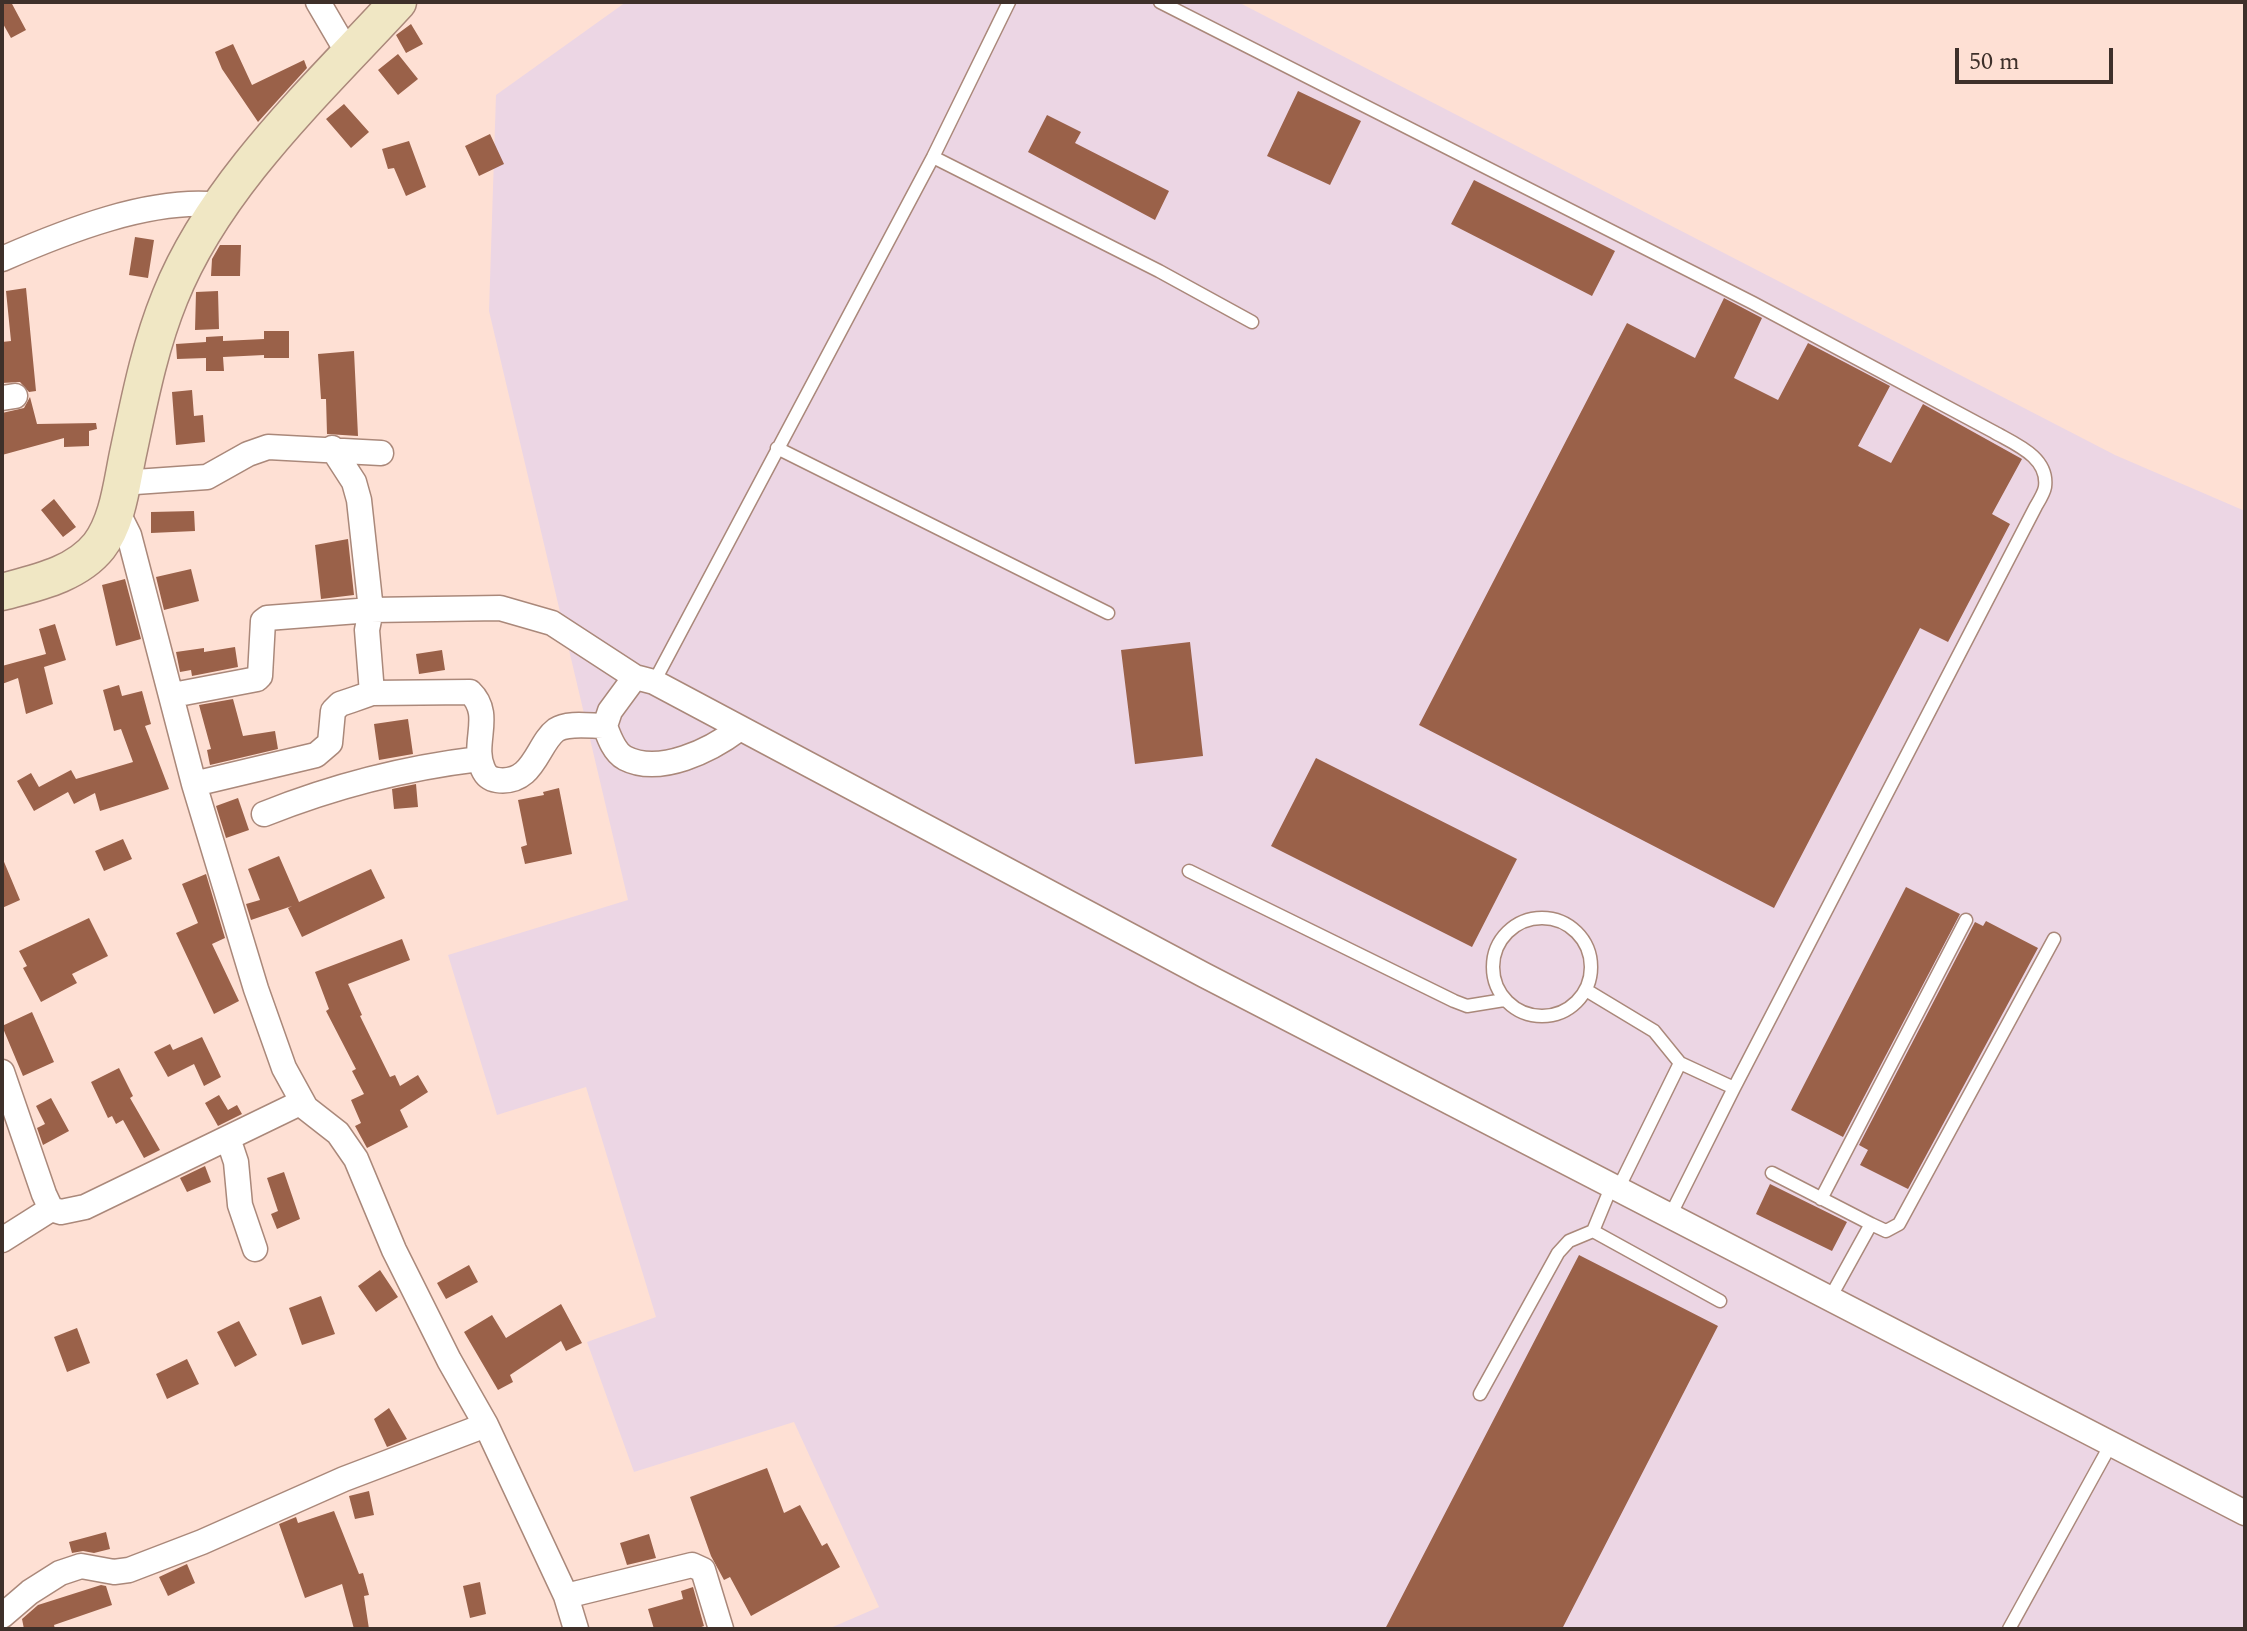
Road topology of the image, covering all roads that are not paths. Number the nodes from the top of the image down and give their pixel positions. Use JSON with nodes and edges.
{"nodes":[{"id":1,"x":318,"y":2,"type":"edge"},
{"id":2,"x":398,"y":2,"type":"edge"},
{"id":3,"x":1009,"y":2,"type":"edge"},
{"id":4,"x":1160,"y":2,"type":"edge"},
{"id":5,"x":349,"y":55,"type":"junction"},
{"id":6,"x":933,"y":157,"type":"junction"},
{"id":7,"x":219,"y":205,"type":"junction"},
{"id":8,"x":2,"y":259,"type":"edge"},
{"id":9,"x":1252,"y":322,"type":"dead end"},
{"id":10,"x":332,"y":448,"type":"junction"},
{"id":11,"x":777,"y":448,"type":"junction"},
{"id":12,"x":381,"y":453,"type":"dead end"},
{"id":13,"x":119,"y":496,"type":"junction"},
{"id":14,"x":2,"y":592,"type":"edge"},
{"id":15,"x":371,"y":610,"type":"junction"},
{"id":16,"x":1108,"y":613,"type":"dead end"},
{"id":17,"x":644,"y":680,"type":"junction"},
{"id":18,"x":372,"y":693,"type":"junction"},
{"id":19,"x":173,"y":695,"type":"junction"},
{"id":20,"x":605,"y":726,"type":"junction"},
{"id":21,"x":739,"y":729,"type":"junction"},
{"id":22,"x":479,"y":759,"type":"junction"},
{"id":23,"x":194,"y":784,"type":"junction"},
{"id":24,"x":264,"y":814,"type":"dead end"},
{"id":25,"x":1189,"y":871,"type":"dead end"},
{"id":26,"x":1966,"y":920,"type":"dead end"},
{"id":27,"x":2054,"y":939,"type":"dead end"},
{"id":28,"x":1586,"y":990,"type":"junction"},
{"id":29,"x":1504,"y":1000,"type":"junction"},
{"id":30,"x":1680,"y":1063,"type":"junction"},
{"id":31,"x":2,"y":1072,"type":"edge"},
{"id":32,"x":1734,"y":1088,"type":"junction"},
{"id":33,"x":302,"y":1102,"type":"junction"},
{"id":34,"x":12,"y":1124,"type":"edge"},
{"id":35,"x":228,"y":1138,"type":"junction"},
{"id":36,"x":1772,"y":1173,"type":"dead end"},
{"id":37,"x":1615,"y":1186,"type":"junction"},
{"id":38,"x":1821,"y":1199,"type":"junction"},
{"id":39,"x":51,"y":1209,"type":"junction"},
{"id":40,"x":1671,"y":1214,"type":"junction"},
{"id":41,"x":1871,"y":1224,"type":"junction"},
{"id":42,"x":1593,"y":1231,"type":"junction"},
{"id":43,"x":2,"y":1240,"type":"edge"},
{"id":44,"x":255,"y":1249,"type":"dead end"},
{"id":45,"x":1830,"y":1298,"type":"junction"},
{"id":46,"x":1720,"y":1301,"type":"dead end"},
{"id":47,"x":1480,"y":1394,"type":"dead end"},
{"id":48,"x":486,"y":1425,"type":"junction"},
{"id":49,"x":2111,"y":1444,"type":"junction"},
{"id":50,"x":2245,"y":1513,"type":"edge"},
{"id":51,"x":566,"y":1596,"type":"junction"},
{"id":52,"x":2,"y":1616,"type":"edge"},
{"id":53,"x":576,"y":1629,"type":"edge"},
{"id":54,"x":721,"y":1629,"type":"edge"},
{"id":55,"x":2009,"y":1629,"type":"edge"}],
"edges":[{"from":1,"to":5,"type":"street"},
{"from":2,"to":5,"type":"street"},
{"from":3,"to":6,"type":"lane"},
{"from":4,"to":32,"type":"lane"},
{"from":5,"to":7,"type":"street"},
{"from":6,"to":9,"type":"lane"},
{"from":6,"to":11,"type":"lane"},
{"from":7,"to":8,"type":"street"},
{"from":7,"to":13,"type":"street"},
{"from":10,"to":12,"type":"street"},
{"from":10,"to":13,"type":"street"},
{"from":10,"to":15,"type":"street"},
{"from":11,"to":16,"type":"lane"},
{"from":11,"to":17,"type":"lane"},
{"from":13,"to":14,"type":"street"},
{"from":13,"to":19,"type":"street"},
{"from":15,"to":17,"type":"street"},
{"from":15,"to":18,"type":"street"},
{"from":15,"to":19,"type":"street"},
{"from":17,"to":20,"type":"street"},
{"from":17,"to":21,"type":"street"},
{"from":18,"to":22,"type":"street"},
{"from":18,"to":23,"type":"street"},
{"from":19,"to":23,"type":"street"},
{"from":20,"to":21,"type":"street"},
{"from":20,"to":22,"type":"street"},
{"from":21,"to":37,"type":"street"},
{"from":22,"to":24,"type":"street"},
{"from":23,"to":33,"type":"street"},
{"from":25,"to":29,"type":"lane"},
{"from":26,"to":38,"type":"lane"},
{"from":27,"to":41,"type":"lane"},
{"from":28,"to":29,"type":"lane"},
{"from":28,"to":29,"type":"lane"},
{"from":28,"to":30,"type":"lane"},
{"from":30,"to":32,"type":"lane"},
{"from":30,"to":37,"type":"lane"},
{"from":31,"to":34,"type":"street"},
{"from":32,"to":40,"type":"lane"},
{"from":33,"to":35,"type":"street"},
{"from":33,"to":48,"type":"street"},
{"from":34,"to":39,"type":"street"},
{"from":35,"to":39,"type":"street"},
{"from":35,"to":44,"type":"street"},
{"from":36,"to":38,"type":"lane"},
{"from":37,"to":40,"type":"street"},
{"from":37,"to":42,"type":"lane"},
{"from":38,"to":41,"type":"lane"},
{"from":39,"to":43,"type":"street"},
{"from":40,"to":45,"type":"street"},
{"from":41,"to":45,"type":"lane"},
{"from":42,"to":46,"type":"lane"},
{"from":42,"to":47,"type":"lane"},
{"from":45,"to":49,"type":"street"},
{"from":48,"to":51,"type":"street"},
{"from":48,"to":52,"type":"street"},
{"from":49,"to":50,"type":"street"},
{"from":49,"to":55,"type":"lane"},
{"from":51,"to":53,"type":"street"},
{"from":51,"to":54,"type":"street"}]}
